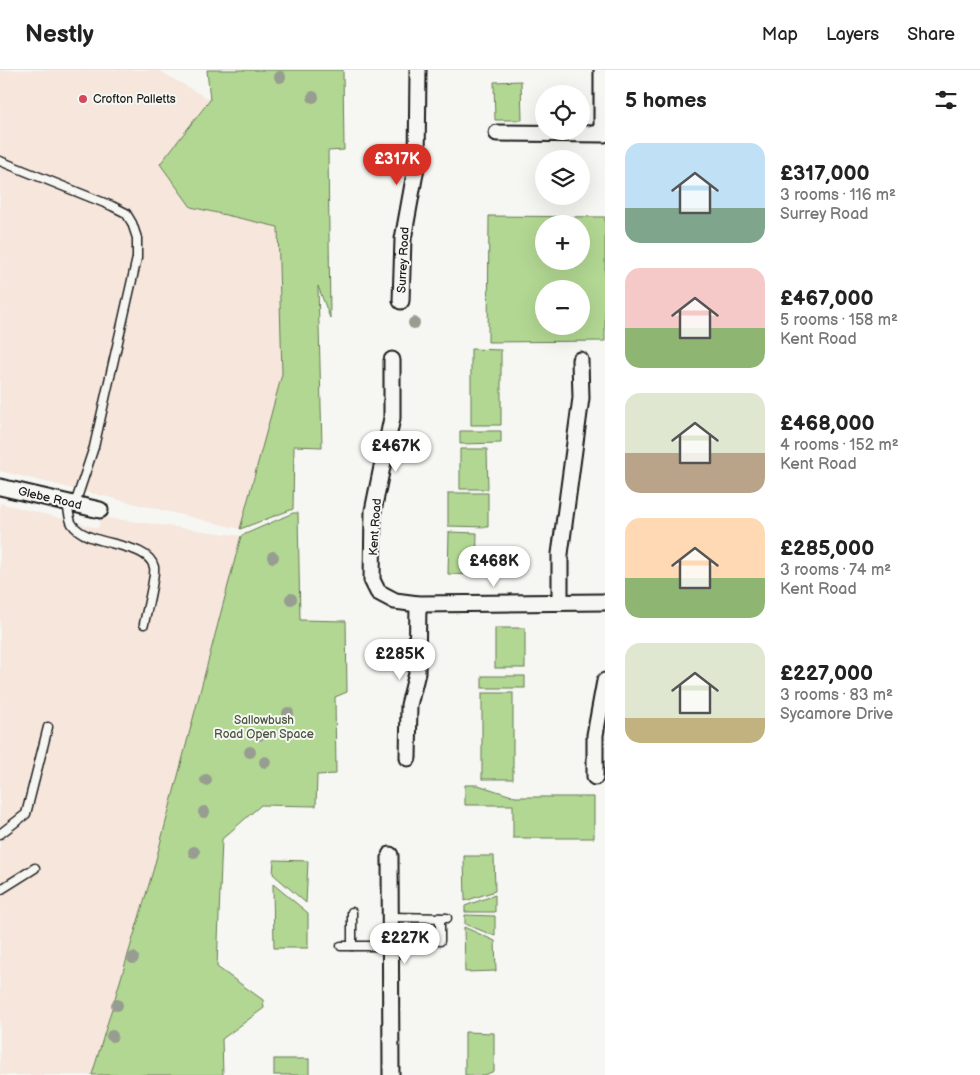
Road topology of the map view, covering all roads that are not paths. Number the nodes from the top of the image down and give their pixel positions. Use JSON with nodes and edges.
{"nodes":[{"id":1,"x":418,"y":70,"type":"edge"},
{"id":2,"x":602,"y":70,"type":"edge"},
{"id":3,"x":497,"y":133,"type":"dead end"},
{"id":4,"x":603,"y":134,"type":"edge"},
{"id":5,"x":0,"y":161,"type":"edge"},
{"id":6,"x":401,"y":301,"type":"dead end"},
{"id":7,"x":392,"y":360,"type":"dead end"},
{"id":8,"x":580,"y":360,"type":"dead end"},
{"id":9,"x":0,"y":487,"type":"edge"},
{"id":10,"x":71,"y":503,"type":"junction"},
{"id":11,"x":100,"y":510,"type":"dead end"},
{"id":12,"x":560,"y":602,"type":"junction"},
{"id":13,"x":605,"y":602,"type":"edge"},
{"id":14,"x":418,"y":604,"type":"junction"},
{"id":15,"x":144,"y":624,"type":"dead end"},
{"id":16,"x":605,"y":681,"type":"edge"},
{"id":17,"x":48,"y":727,"type":"dead end"},
{"id":18,"x":408,"y":758,"type":"dead end"},
{"id":19,"x":595,"y":777,"type":"dead end"},
{"id":20,"x":0,"y":834,"type":"edge"},
{"id":21,"x":390,"y":856,"type":"dead end"},
{"id":22,"x":35,"y":868,"type":"dead end"},
{"id":23,"x":0,"y":890,"type":"edge"},
{"id":24,"x":352,"y":912,"type":"dead end"},
{"id":25,"x":391,"y":917,"type":"junction"},
{"id":26,"x":440,"y":941,"type":"dead end"},
{"id":27,"x":341,"y":946,"type":"dead end"},
{"id":28,"x":352,"y":946,"type":"junction"},
{"id":29,"x":390,"y":946,"type":"junction"},
{"id":30,"x":391,"y":1075,"type":"edge"}],
"edges":[{"from":1,"to":6,"type":"street","name":"Surrey Road"},
{"from":2,"to":4,"type":"street"},
{"from":3,"to":4,"type":"street"},
{"from":5,"to":10,"type":"lane"},
{"from":7,"to":14,"type":"street","name":"Kent Road"},
{"from":8,"to":12,"type":"street"},
{"from":9,"to":10,"type":"street","name":"Glebe Road"},
{"from":10,"to":11,"type":"street","name":"Glebe Road"},
{"from":10,"to":15,"type":"lane"},
{"from":12,"to":13,"type":"street","name":"Kent Road"},
{"from":12,"to":14,"type":"street","name":"Kent Road"},
{"from":14,"to":18,"type":"street"},
{"from":16,"to":19,"type":"street"},
{"from":17,"to":20,"type":"lane"},
{"from":21,"to":25,"type":"street"},
{"from":22,"to":23,"type":"lane"},
{"from":24,"to":28,"type":"lane"},
{"from":25,"to":26,"type":"lane"},
{"from":25,"to":29,"type":"street"},
{"from":27,"to":28,"type":"lane"},
{"from":28,"to":29,"type":"lane"},
{"from":29,"to":30,"type":"street"}]}
